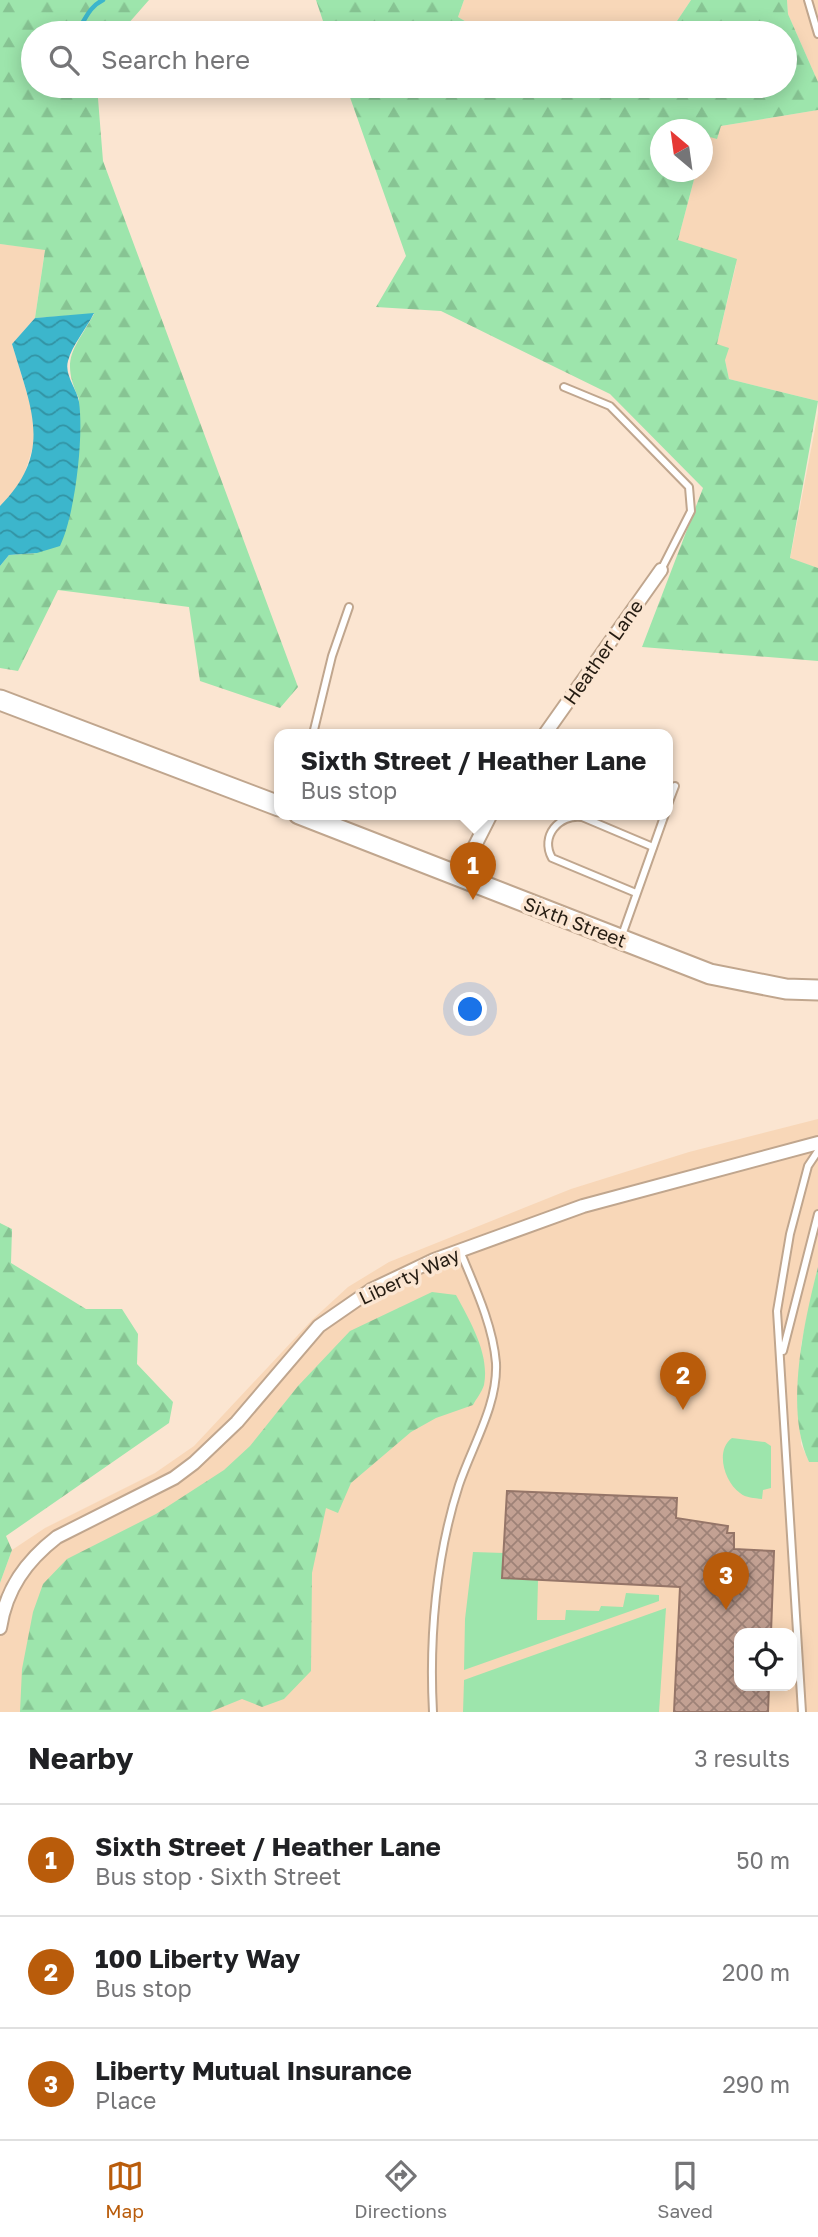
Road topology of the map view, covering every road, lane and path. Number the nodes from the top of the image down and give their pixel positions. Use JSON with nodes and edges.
{"nodes":[{"id":1,"x":808,"y":0,"type":"edge"},
{"id":2,"x":818,"y":34,"type":"edge"},
{"id":3,"x":564,"y":387,"type":"dead end"},
{"id":4,"x":661,"y":570,"type":"joint"},
{"id":5,"x":349,"y":607,"type":"dead end"},
{"id":6,"x":0,"y":700,"type":"edge"},
{"id":7,"x":314,"y":729,"type":"edge"},
{"id":8,"x":549,"y":729,"type":"edge"},
{"id":9,"x":675,"y":786,"type":"dead end"},
{"id":10,"x":673,"y":791,"type":"edge"},
{"id":11,"x":274,"y":804,"type":"edge"},
{"id":12,"x":315,"y":820,"type":"edge"},
{"id":13,"x":488,"y":820,"type":"edge"},
{"id":14,"x":564,"y":820,"type":"edge"},
{"id":15,"x":589,"y":820,"type":"edge"},
{"id":16,"x":663,"y":820,"type":"edge"},
{"id":17,"x":653,"y":847,"type":"junction"},
{"id":18,"x":459,"y":877,"type":"junction"},
{"id":19,"x":636,"y":893,"type":"junction"},
{"id":20,"x":620,"y":940,"type":"junction"},
{"id":21,"x":818,"y":989,"type":"edge"},
{"id":22,"x":818,"y":1143,"type":"edge"},
{"id":23,"x":818,"y":1151,"type":"edge"},
{"id":24,"x":818,"y":1214,"type":"edge"},
{"id":25,"x":460,"y":1251,"type":"junction"},
{"id":26,"x":782,"y":1357,"type":"junction"},
{"id":27,"x":0,"y":1628,"type":"edge"},
{"id":28,"x":433,"y":1712,"type":"edge"},
{"id":29,"x":802,"y":1712,"type":"edge"}],
"edges":[{"from":1,"to":2,"type":"lane"},
{"from":3,"to":4,"type":"lane"},
{"from":4,"to":8,"type":"street","name":"Heather Lane"},
{"from":5,"to":7,"type":"lane"},
{"from":6,"to":11,"type":"main road"},
{"from":9,"to":10,"type":"lane"},
{"from":12,"to":18,"type":"main road","name":"Sixth Street"},
{"from":13,"to":18,"type":"street"},
{"from":14,"to":19,"type":"lane"},
{"from":15,"to":17,"type":"lane"},
{"from":16,"to":17,"type":"lane"},
{"from":17,"to":19,"type":"lane"},
{"from":18,"to":20,"type":"main road","name":"Sixth Street"},
{"from":19,"to":20,"type":"lane"},
{"from":20,"to":21,"type":"main road","name":"Sixth Street"},
{"from":22,"to":25,"type":"street","name":"Liberty Way"},
{"from":23,"to":26,"type":"lane"},
{"from":24,"to":26,"type":"lane"},
{"from":25,"to":27,"type":"street","name":"Liberty Way"},
{"from":25,"to":28,"type":"lane"},
{"from":26,"to":29,"type":"lane"}]}
